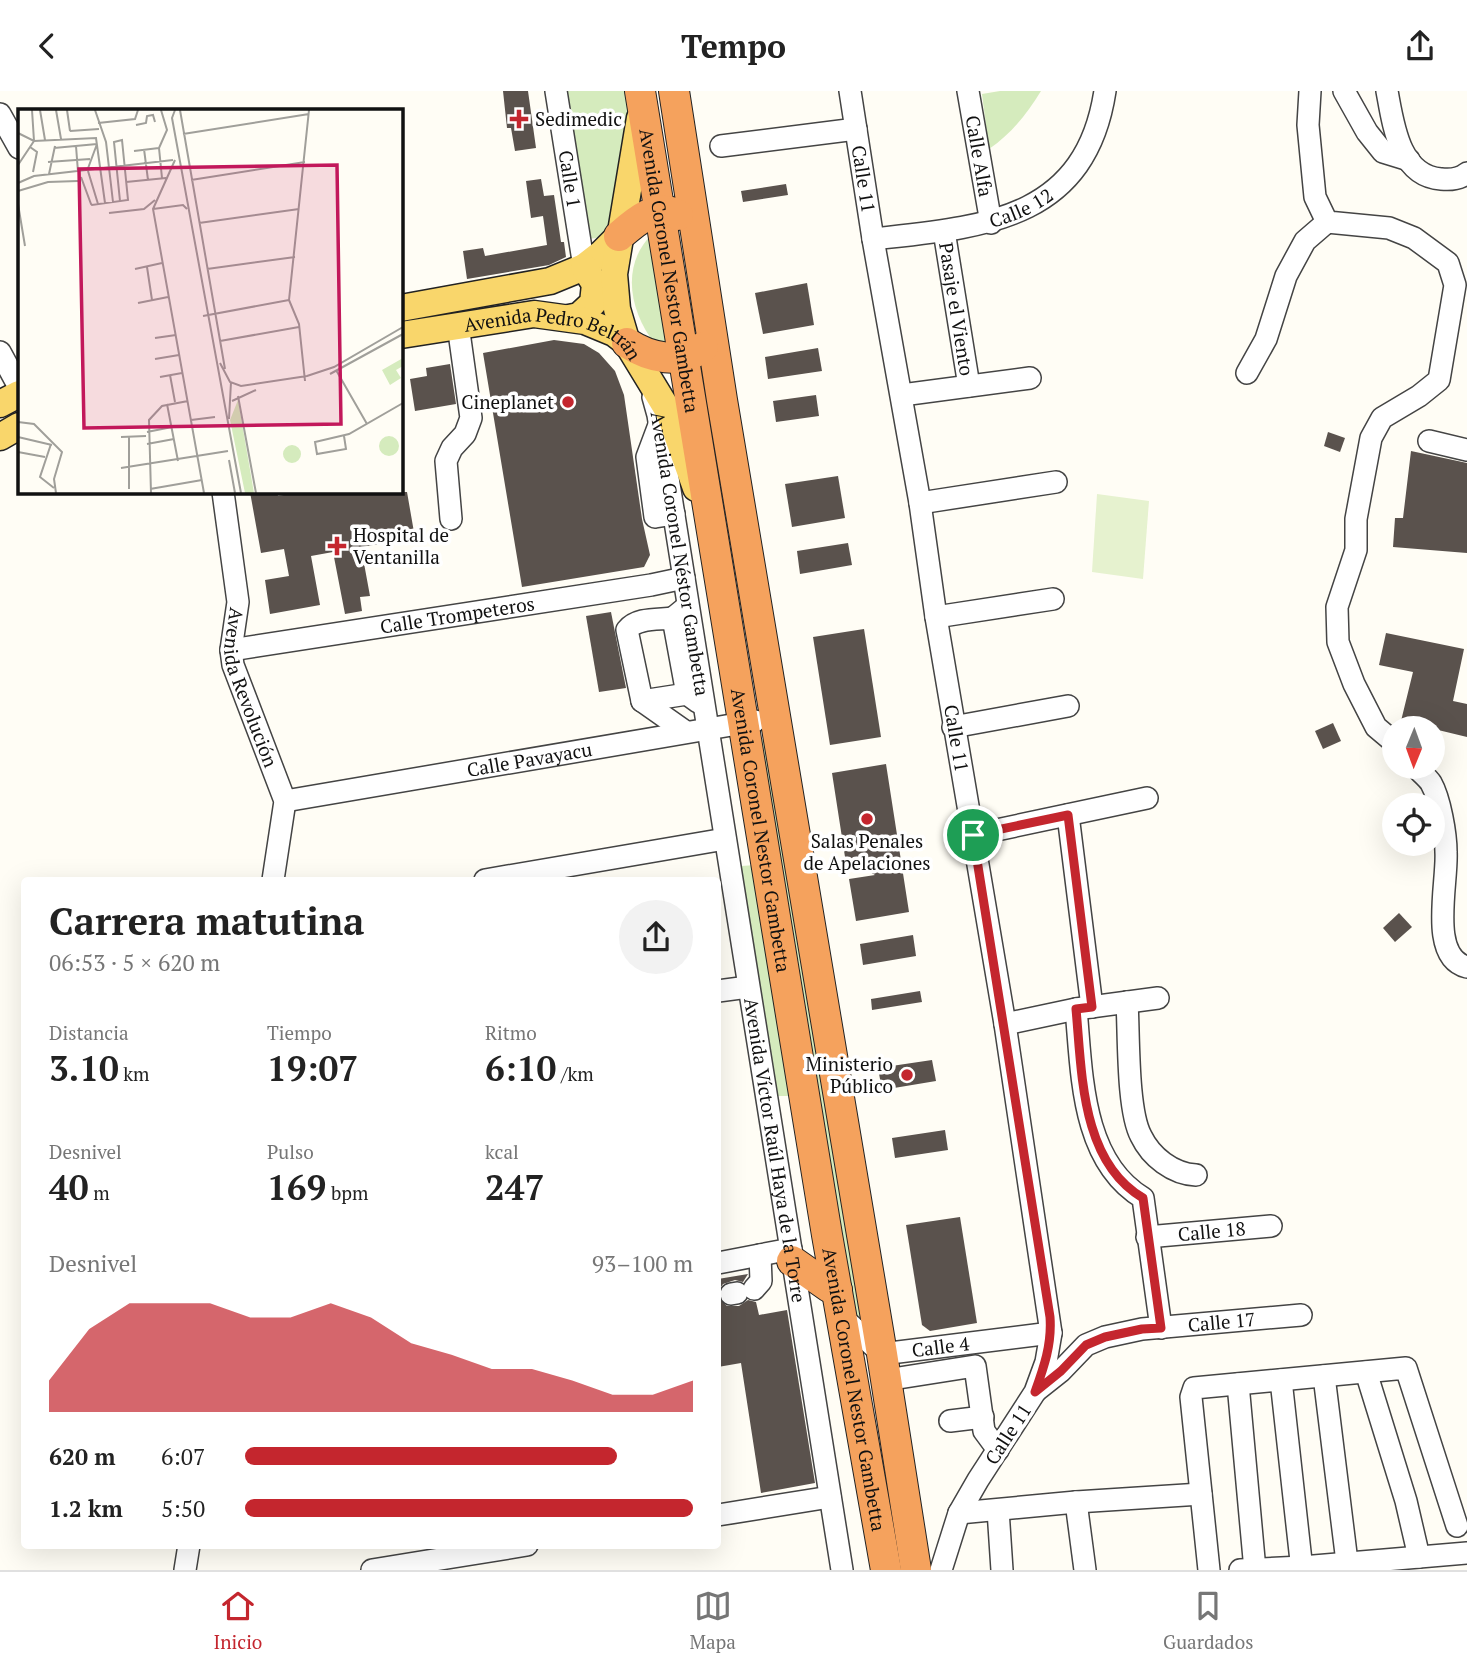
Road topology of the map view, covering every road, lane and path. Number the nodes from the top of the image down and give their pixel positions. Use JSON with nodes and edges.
{"nodes":[{"id":1,"x":556,"y":91,"type":"edge"},
{"id":2,"x":674,"y":91,"type":"edge"},
{"id":3,"x":850,"y":91,"type":"edge"},
{"id":4,"x":968,"y":91,"type":"edge"},
{"id":5,"x":1105,"y":91,"type":"edge"},
{"id":6,"x":1310,"y":91,"type":"edge"},
{"id":7,"x":1344,"y":91,"type":"edge"},
{"id":8,"x":1387,"y":91,"type":"edge"},
{"id":9,"x":641,"y":96,"type":"edge"},
{"id":10,"x":0,"y":114,"type":"edge"},
{"id":11,"x":856,"y":129,"type":"junction"},
{"id":12,"x":18,"y":146,"type":"edge"},
{"id":13,"x":721,"y":146,"type":"dead end"},
{"id":14,"x":1409,"y":160,"type":"junction"},
{"id":15,"x":1467,"y":173,"type":"edge"},
{"id":16,"x":661,"y":209,"type":"junction"},
{"id":17,"x":1327,"y":222,"type":"junction"},
{"id":18,"x":992,"y":223,"type":"junction"},
{"id":19,"x":944,"y":231,"type":"junction"},
{"id":20,"x":619,"y":236,"type":"junction"},
{"id":21,"x":873,"y":239,"type":"junction"},
{"id":22,"x":584,"y":267,"type":"junction"},
{"id":23,"x":402,"y":307,"type":"edge"},
{"id":24,"x":569,"y":318,"type":"junction"},
{"id":25,"x":710,"y":324,"type":"junction"},
{"id":26,"x":458,"y":325,"type":"junction"},
{"id":27,"x":402,"y":335,"type":"edge"},
{"id":28,"x":627,"y":342,"type":"junction"},
{"id":29,"x":0,"y":352,"type":"edge"},
{"id":30,"x":685,"y":357,"type":"junction"},
{"id":31,"x":1247,"y":373,"type":"dead end"},
{"id":32,"x":1030,"y":379,"type":"dead end"},
{"id":33,"x":649,"y":380,"type":"junction"},
{"id":34,"x":18,"y":385,"type":"edge"},
{"id":35,"x":970,"y":386,"type":"junction"},
{"id":36,"x":18,"y":395,"type":"edge"},
{"id":37,"x":902,"y":395,"type":"junction"},
{"id":38,"x":0,"y":404,"type":"edge"},
{"id":39,"x":18,"y":427,"type":"edge"},
{"id":40,"x":0,"y":437,"type":"edge"},
{"id":41,"x":1429,"y":441,"type":"dead end"},
{"id":42,"x":1467,"y":450,"type":"edge"},
{"id":43,"x":1056,"y":482,"type":"dead end"},
{"id":44,"x":223,"y":493,"type":"edge"},
{"id":45,"x":920,"y":503,"type":"junction"},
{"id":46,"x":451,"y":519,"type":"dead end"},
{"id":47,"x":714,"y":532,"type":"junction"},
{"id":48,"x":684,"y":578,"type":"junction"},
{"id":49,"x":651,"y":585,"type":"junction"},
{"id":50,"x":1053,"y":599,"type":"dead end"},
{"id":51,"x":673,"y":614,"type":"junction"},
{"id":52,"x":936,"y":617,"type":"junction"},
{"id":53,"x":231,"y":650,"type":"junction"},
{"id":54,"x":695,"y":700,"type":"junction"},
{"id":55,"x":642,"y":701,"type":"junction"},
{"id":56,"x":1068,"y":706,"type":"dead end"},
{"id":57,"x":775,"y":719,"type":"junction"},
{"id":58,"x":745,"y":723,"type":"junction"},
{"id":59,"x":953,"y":727,"type":"junction"},
{"id":60,"x":697,"y":730,"type":"junction"},
{"id":61,"x":1382,"y":732,"type":"edge"},
{"id":62,"x":1426,"y":779,"type":"edge"},
{"id":63,"x":1147,"y":798,"type":"dead end"},
{"id":64,"x":285,"y":800,"type":"junction"},
{"id":65,"x":1068,"y":815,"type":"junction"},
{"id":66,"x":973,"y":835,"type":"junction"},
{"id":67,"x":725,"y":839,"type":"junction"},
{"id":68,"x":273,"y":877,"type":"edge"},
{"id":69,"x":503,"y":877,"type":"edge"},
{"id":70,"x":1467,"y":967,"type":"edge"},
{"id":71,"x":748,"y":987,"type":"junction"},
{"id":72,"x":721,"y":991,"type":"edge"},
{"id":73,"x":1158,"y":998,"type":"dead end"},
{"id":74,"x":1127,"y":1002,"type":"junction"},
{"id":75,"x":1084,"y":1008,"type":"junction"},
{"id":76,"x":1004,"y":1024,"type":"junction"},
{"id":77,"x":1196,"y":1175,"type":"dead end"},
{"id":78,"x":1271,"y":1226,"type":"dead end"},
{"id":79,"x":1147,"y":1237,"type":"junction"},
{"id":80,"x":760,"y":1255,"type":"junction"},
{"id":81,"x":721,"y":1262,"type":"edge"},
{"id":82,"x":793,"y":1262,"type":"junction"},
{"id":83,"x":840,"y":1304,"type":"junction"},
{"id":84,"x":1301,"y":1315,"type":"dead end"},
{"id":85,"x":1161,"y":1328,"type":"junction"},
{"id":86,"x":1051,"y":1333,"type":"junction"},
{"id":87,"x":884,"y":1367,"type":"junction"},
{"id":88,"x":1366,"y":1372,"type":"junction"},
{"id":89,"x":1324,"y":1376,"type":"junction"},
{"id":90,"x":1281,"y":1380,"type":"junction"},
{"id":91,"x":1238,"y":1384,"type":"junction"},
{"id":92,"x":1035,"y":1392,"type":"junction"},
{"id":93,"x":983,"y":1417,"type":"junction"},
{"id":94,"x":950,"y":1421,"type":"dead end"},
{"id":95,"x":998,"y":1450,"type":"junction"},
{"id":96,"x":1201,"y":1495,"type":"junction"},
{"id":97,"x":831,"y":1497,"type":"junction"},
{"id":98,"x":1076,"y":1502,"type":"junction"},
{"id":99,"x":998,"y":1510,"type":"junction"},
{"id":100,"x":959,"y":1513,"type":"junction"},
{"id":101,"x":721,"y":1515,"type":"edge"},
{"id":102,"x":1462,"y":1520,"type":"edge"},
{"id":103,"x":188,"y":1549,"type":"edge"},
{"id":104,"x":502,"y":1549,"type":"edge"},
{"id":105,"x":1467,"y":1553,"type":"edge"},
{"id":106,"x":1426,"y":1560,"type":"edge"},
{"id":107,"x":1348,"y":1567,"type":"edge"},
{"id":108,"x":1250,"y":1569,"type":"edge"},
{"id":109,"x":1302,"y":1569,"type":"edge"},
{"id":110,"x":185,"y":1570,"type":"edge"},
{"id":111,"x":372,"y":1570,"type":"edge"},
{"id":112,"x":842,"y":1570,"type":"edge"},
{"id":113,"x":886,"y":1570,"type":"edge"},
{"id":114,"x":916,"y":1570,"type":"edge"},
{"id":115,"x":940,"y":1570,"type":"edge"},
{"id":116,"x":1002,"y":1570,"type":"edge"},
{"id":117,"x":1085,"y":1570,"type":"edge"},
{"id":118,"x":1209,"y":1570,"type":"edge"}],
"edges":[{"from":1,"to":22,"type":"street","name":"Calle 1"},
{"from":2,"to":25,"type":"highway","name":"Avenida Coronel Nestor Gambetta"},
{"from":3,"to":11,"type":"street","name":"Calle 11"},
{"from":4,"to":18,"type":"street","name":"Calle Alfa"},
{"from":5,"to":18,"type":"street","name":"Calle 12"},
{"from":6,"to":17,"type":"street"},
{"from":7,"to":14,"type":"street"},
{"from":8,"to":14,"type":"street"},
{"from":9,"to":16,"type":"highway","name":"Avenida Coronel Nestor Gambetta"},
{"from":9,"to":20,"type":"main road"},
{"from":10,"to":12,"type":"street"},
{"from":11,"to":13,"type":"street"},
{"from":11,"to":21,"type":"street","name":"Calle 11"},
{"from":14,"to":15,"type":"street"},
{"from":16,"to":20,"type":"highway"},
{"from":16,"to":25,"type":"highway"},
{"from":16,"to":30,"type":"highway","name":"Avenida Coronel Nestor Gambetta"},
{"from":17,"to":31,"type":"street"},
{"from":17,"to":61,"type":"street"},
{"from":18,"to":19,"type":"street","name":"Calle 12"},
{"from":19,"to":21,"type":"street","name":"Calle 12"},
{"from":19,"to":35,"type":"street","name":"Pasaje el Viento"},
{"from":20,"to":22,"type":"main road","name":"Avenida Pedro Beltrán"},
{"from":20,"to":28,"type":"main road"},
{"from":21,"to":37,"type":"street","name":"Calle 11"},
{"from":22,"to":23,"type":"main road","name":"Avenida Pedro Beltrán"},
{"from":22,"to":24,"type":"main road"},
{"from":24,"to":26,"type":"main road","name":"Avenida Pedro Beltrán"},
{"from":24,"to":28,"type":"main road","name":"Avenida Pedro Beltrán"},
{"from":25,"to":30,"type":"highway"},
{"from":25,"to":57,"type":"highway","name":"Avenida Coronel Nestor Gambetta"},
{"from":26,"to":27,"type":"main road","name":"Avenida Pedro Beltrán"},
{"from":26,"to":46,"type":"street"},
{"from":28,"to":30,"type":"highway"},
{"from":28,"to":33,"type":"main road","name":"Avenida Pedro Beltrán"},
{"from":29,"to":34,"type":"street"},
{"from":30,"to":47,"type":"highway","name":"Avenida Coronel Nestor Gambetta"},
{"from":32,"to":35,"type":"street"},
{"from":33,"to":47,"type":"main road","name":"Avenida Pedro Beltrán"},
{"from":33,"to":48,"type":"street","name":"Avenida Coronel Néstor Gambetta"},
{"from":35,"to":37,"type":"street"},
{"from":36,"to":38,"type":"main road"},
{"from":37,"to":45,"type":"street","name":"Calle 11"},
{"from":39,"to":40,"type":"main road"},
{"from":41,"to":42,"type":"street"},
{"from":43,"to":45,"type":"street"},
{"from":44,"to":53,"type":"street","name":"Avenida Revolución"},
{"from":45,"to":52,"type":"street","name":"Calle 11"},
{"from":47,"to":58,"type":"highway","name":"Avenida Coronel Nestor Gambetta"},
{"from":48,"to":49,"type":"street","name":"Calle Trompeteros"},
{"from":48,"to":51,"type":"street","name":"Avenida Coronel Néstor Gambetta"},
{"from":49,"to":51,"type":"street"},
{"from":49,"to":53,"type":"street","name":"Calle Trompeteros"},
{"from":50,"to":52,"type":"street"},
{"from":51,"to":54,"type":"street","name":"Avenida Coronel Néstor Gambetta"},
{"from":51,"to":55,"type":"street"},
{"from":52,"to":59,"type":"street","name":"Calle 11"},
{"from":53,"to":64,"type":"street","name":"Avenida Revolución"},
{"from":54,"to":55,"type":"street"},
{"from":54,"to":60,"type":"street","name":"Avenida Coronel Néstor Gambetta"},
{"from":55,"to":60,"type":"street"},
{"from":56,"to":59,"type":"street"},
{"from":57,"to":58,"type":"street","name":"Calle Pavayacu"},
{"from":57,"to":87,"type":"highway","name":"Avenida Coronel Nestor Gambetta"},
{"from":58,"to":60,"type":"street","name":"Calle Pavayacu"},
{"from":58,"to":83,"type":"highway","name":"Avenida Coronel Nestor Gambetta"},
{"from":59,"to":66,"type":"street","name":"Calle 11"},
{"from":60,"to":64,"type":"street","name":"Calle Pavayacu"},
{"from":60,"to":67,"type":"street","name":"Avenida Víctor Raúl Haya de la Torre"},
{"from":62,"to":70,"type":"street"},
{"from":63,"to":65,"type":"street"},
{"from":64,"to":68,"type":"street","name":"Avenida Revolución"},
{"from":65,"to":66,"type":"street"},
{"from":65,"to":75,"type":"street"},
{"from":66,"to":76,"type":"street","name":"Calle 11"},
{"from":67,"to":69,"type":"street"},
{"from":67,"to":71,"type":"street","name":"Avenida Víctor Raúl Haya de la Torre"},
{"from":71,"to":72,"type":"street"},
{"from":71,"to":82,"type":"street","name":"Avenida Víctor Raúl Haya de la Torre"},
{"from":73,"to":74,"type":"street"},
{"from":74,"to":75,"type":"street"},
{"from":74,"to":77,"type":"street"},
{"from":75,"to":76,"type":"street"},
{"from":75,"to":79,"type":"street"},
{"from":76,"to":86,"type":"street","name":"Calle 11"},
{"from":78,"to":79,"type":"street","name":"Calle 18"},
{"from":79,"to":85,"type":"street"},
{"from":80,"to":81,"type":"street"},
{"from":80,"to":82,"type":"street"},
{"from":80,"to":82,"type":"street"},
{"from":82,"to":83,"type":"highway"},
{"from":82,"to":97,"type":"street","name":"Avenida Víctor Raúl Haya de la Torre"},
{"from":83,"to":87,"type":"street"},
{"from":83,"to":113,"type":"highway","name":"Avenida Coronel Nestor Gambetta"},
{"from":84,"to":85,"type":"street","name":"Calle 17"},
{"from":85,"to":92,"type":"street","name":"Calle 17"},
{"from":86,"to":87,"type":"street","name":"Calle 4"},
{"from":86,"to":92,"type":"street","name":"Calle 11"},
{"from":87,"to":93,"type":"street"},
{"from":87,"to":114,"type":"highway","name":"Avenida Coronel Nestor Gambetta"},
{"from":88,"to":89,"type":"street"},
{"from":88,"to":102,"type":"street"},
{"from":88,"to":106,"type":"street"},
{"from":89,"to":90,"type":"street"},
{"from":89,"to":107,"type":"street"},
{"from":90,"to":91,"type":"street"},
{"from":90,"to":109,"type":"street"},
{"from":91,"to":96,"type":"street"},
{"from":91,"to":108,"type":"street"},
{"from":92,"to":95,"type":"street","name":"Calle 11"},
{"from":93,"to":94,"type":"street"},
{"from":93,"to":95,"type":"street"},
{"from":95,"to":100,"type":"street","name":"Calle 11"},
{"from":96,"to":98,"type":"street"},
{"from":96,"to":118,"type":"street"},
{"from":97,"to":101,"type":"street"},
{"from":97,"to":112,"type":"street","name":"Avenida Víctor Raúl Haya de la Torre"},
{"from":98,"to":99,"type":"street"},
{"from":98,"to":117,"type":"street"},
{"from":99,"to":100,"type":"street"},
{"from":99,"to":116,"type":"street"},
{"from":100,"to":115,"type":"street","name":"Calle 11"},
{"from":102,"to":106,"type":"street"},
{"from":103,"to":110,"type":"street"},
{"from":104,"to":111,"type":"street"},
{"from":105,"to":106,"type":"street"},
{"from":106,"to":107,"type":"street"},
{"from":107,"to":109,"type":"street"},
{"from":108,"to":109,"type":"street"}]}
